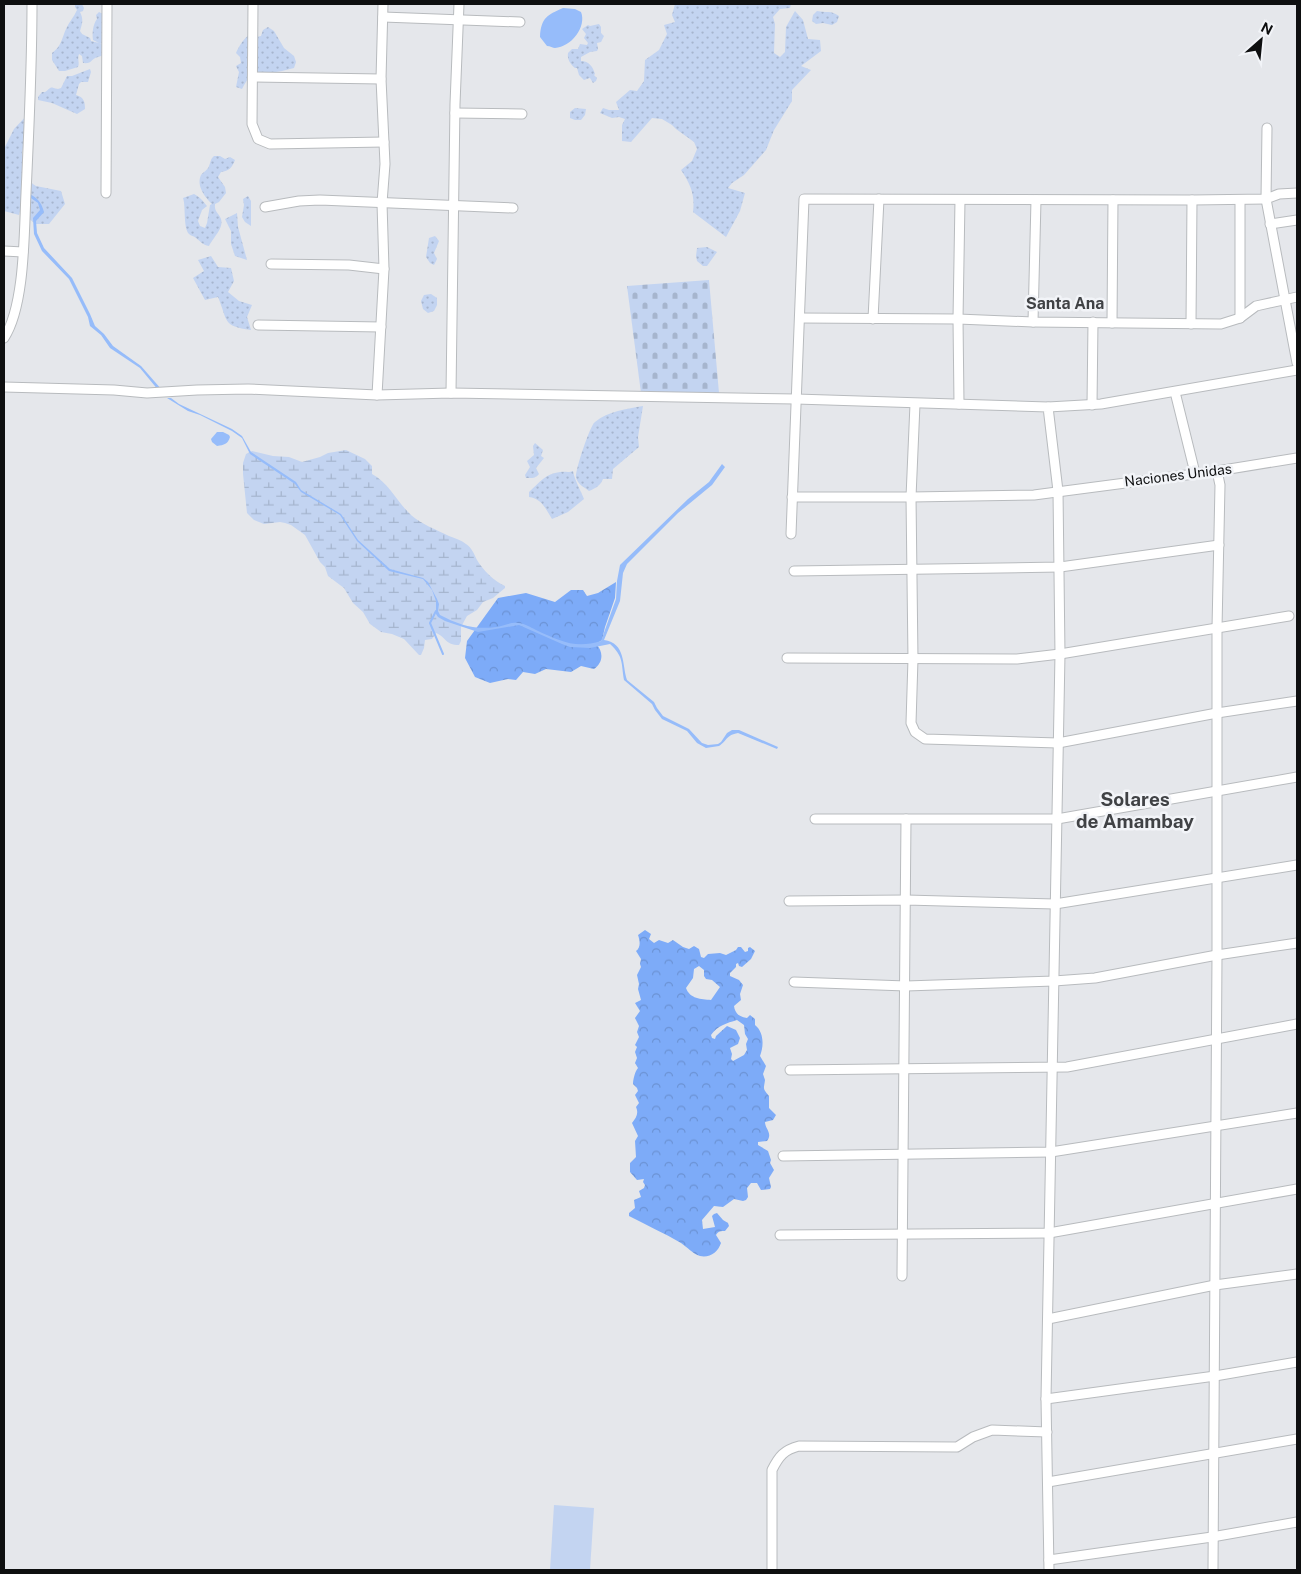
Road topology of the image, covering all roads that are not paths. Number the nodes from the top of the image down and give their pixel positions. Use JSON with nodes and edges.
{"nodes":[{"id":1,"x":32,"y":4,"type":"edge"},
{"id":2,"x":107,"y":4,"type":"edge"},
{"id":3,"x":253,"y":4,"type":"edge"},
{"id":4,"x":383,"y":4,"type":"edge"},
{"id":5,"x":459,"y":4,"type":"edge"},
{"id":6,"x":382,"y":17,"type":"junction"},
{"id":7,"x":458,"y":20,"type":"junction"},
{"id":8,"x":520,"y":22,"type":"dead end"},
{"id":9,"x":252,"y":77,"type":"junction"},
{"id":10,"x":382,"y":79,"type":"junction"},
{"id":11,"x":455,"y":113,"type":"junction"},
{"id":12,"x":522,"y":114,"type":"dead end"},
{"id":13,"x":1267,"y":128,"type":"dead end"},
{"id":14,"x":384,"y":142,"type":"junction"},
{"id":15,"x":106,"y":193,"type":"dead end"},
{"id":16,"x":1297,"y":193,"type":"edge"},
{"id":17,"x":879,"y":199,"type":"junction"},
{"id":18,"x":1266,"y":199,"type":"junction"},
{"id":19,"x":960,"y":200,"type":"junction"},
{"id":20,"x":1036,"y":200,"type":"junction"},
{"id":21,"x":1113,"y":200,"type":"junction"},
{"id":22,"x":1192,"y":200,"type":"junction"},
{"id":23,"x":1240,"y":200,"type":"junction"},
{"id":24,"x":382,"y":203,"type":"junction"},
{"id":25,"x":454,"y":206,"type":"junction"},
{"id":26,"x":265,"y":207,"type":"dead end"},
{"id":27,"x":513,"y":208,"type":"dead end"},
{"id":28,"x":1297,"y":220,"type":"edge"},
{"id":29,"x":1270,"y":224,"type":"junction"},
{"id":30,"x":4,"y":251,"type":"edge"},
{"id":31,"x":23,"y":252,"type":"junction"},
{"id":32,"x":271,"y":264,"type":"dead end"},
{"id":33,"x":384,"y":269,"type":"junction"},
{"id":34,"x":1297,"y":297,"type":"edge"},
{"id":35,"x":1285,"y":298,"type":"junction"},
{"id":36,"x":800,"y":318,"type":"junction"},
{"id":37,"x":1240,"y":318,"type":"junction"},
{"id":38,"x":873,"y":319,"type":"junction"},
{"id":39,"x":958,"y":319,"type":"junction"},
{"id":40,"x":1033,"y":322,"type":"junction"},
{"id":41,"x":1093,"y":322,"type":"junction"},
{"id":42,"x":1112,"y":323,"type":"junction"},
{"id":43,"x":1191,"y":324,"type":"junction"},
{"id":44,"x":258,"y":325,"type":"dead end"},
{"id":45,"x":380,"y":327,"type":"junction"},
{"id":46,"x":4,"y":338,"type":"edge"},
{"id":47,"x":1297,"y":363,"type":"edge"},
{"id":48,"x":1297,"y":370,"type":"edge"},
{"id":49,"x":4,"y":387,"type":"edge"},
{"id":50,"x":1176,"y":392,"type":"junction"},
{"id":51,"x":451,"y":393,"type":"junction"},
{"id":52,"x":377,"y":395,"type":"junction"},
{"id":53,"x":796,"y":399,"type":"junction"},
{"id":54,"x":915,"y":404,"type":"junction"},
{"id":55,"x":959,"y":404,"type":"junction"},
{"id":56,"x":1092,"y":404,"type":"junction"},
{"id":57,"x":1048,"y":406,"type":"junction"},
{"id":58,"x":1297,"y":458,"type":"edge"},
{"id":59,"x":1217,"y":471,"type":"junction"},
{"id":60,"x":1195,"y":473,"type":"junction"},
{"id":61,"x":1058,"y":491,"type":"junction"},
{"id":62,"x":792,"y":497,"type":"junction"},
{"id":63,"x":911,"y":497,"type":"junction"},
{"id":64,"x":791,"y":534,"type":"dead end"},
{"id":65,"x":1219,"y":545,"type":"junction"},
{"id":66,"x":1060,"y":568,"type":"junction"},
{"id":67,"x":912,"y":570,"type":"junction"},
{"id":68,"x":794,"y":571,"type":"dead end"},
{"id":69,"x":1289,"y":616,"type":"dead end"},
{"id":70,"x":1216,"y":628,"type":"junction"},
{"id":71,"x":1060,"y":654,"type":"junction"},
{"id":72,"x":787,"y":658,"type":"dead end"},
{"id":73,"x":913,"y":660,"type":"junction"},
{"id":74,"x":1297,"y":700,"type":"edge"},
{"id":75,"x":1217,"y":713,"type":"junction"},
{"id":76,"x":1058,"y":743,"type":"junction"},
{"id":77,"x":1297,"y":776,"type":"edge"},
{"id":78,"x":1217,"y":791,"type":"junction"},
{"id":79,"x":815,"y":819,"type":"dead end"},
{"id":80,"x":906,"y":819,"type":"junction"},
{"id":81,"x":1057,"y":819,"type":"junction"},
{"id":82,"x":1297,"y":865,"type":"edge"},
{"id":83,"x":1216,"y":879,"type":"junction"},
{"id":84,"x":906,"y":900,"type":"junction"},
{"id":85,"x":789,"y":901,"type":"dead end"},
{"id":86,"x":1055,"y":904,"type":"junction"},
{"id":87,"x":1297,"y":943,"type":"edge"},
{"id":88,"x":1217,"y":956,"type":"junction"},
{"id":89,"x":1054,"y":981,"type":"junction"},
{"id":90,"x":794,"y":982,"type":"dead end"},
{"id":91,"x":905,"y":986,"type":"junction"},
{"id":92,"x":1297,"y":1024,"type":"edge"},
{"id":93,"x":1216,"y":1038,"type":"junction"},
{"id":94,"x":1052,"y":1067,"type":"junction"},
{"id":95,"x":904,"y":1069,"type":"junction"},
{"id":96,"x":790,"y":1070,"type":"dead end"},
{"id":97,"x":1297,"y":1113,"type":"edge"},
{"id":98,"x":1216,"y":1126,"type":"junction"},
{"id":99,"x":1051,"y":1152,"type":"junction"},
{"id":100,"x":903,"y":1154,"type":"junction"},
{"id":101,"x":784,"y":1156,"type":"dead end"},
{"id":102,"x":1297,"y":1189,"type":"edge"},
{"id":103,"x":1215,"y":1204,"type":"junction"},
{"id":104,"x":1049,"y":1233,"type":"junction"},
{"id":105,"x":903,"y":1234,"type":"junction"},
{"id":106,"x":780,"y":1235,"type":"dead end"},
{"id":107,"x":1297,"y":1274,"type":"edge"},
{"id":108,"x":902,"y":1276,"type":"dead end"},
{"id":109,"x":1215,"y":1285,"type":"junction"},
{"id":110,"x":1048,"y":1319,"type":"junction"},
{"id":111,"x":1297,"y":1362,"type":"edge"},
{"id":112,"x":1215,"y":1376,"type":"junction"},
{"id":113,"x":1046,"y":1399,"type":"junction"},
{"id":114,"x":1047,"y":1432,"type":"junction"},
{"id":115,"x":1297,"y":1439,"type":"edge"},
{"id":116,"x":1214,"y":1453,"type":"junction"},
{"id":117,"x":1048,"y":1482,"type":"junction"},
{"id":118,"x":1297,"y":1522,"type":"edge"},
{"id":119,"x":1212,"y":1537,"type":"junction"},
{"id":120,"x":1049,"y":1560,"type":"junction"},
{"id":121,"x":772,"y":1570,"type":"edge"},
{"id":122,"x":1049,"y":1570,"type":"edge"},
{"id":123,"x":1213,"y":1570,"type":"edge"}],
"edges":[{"from":1,"to":31,"type":"street"},
{"from":2,"to":15,"type":"street"},
{"from":3,"to":9,"type":"street"},
{"from":4,"to":6,"type":"street"},
{"from":5,"to":7,"type":"street"},
{"from":6,"to":7,"type":"street"},
{"from":6,"to":10,"type":"street"},
{"from":7,"to":8,"type":"street"},
{"from":7,"to":11,"type":"street"},
{"from":9,"to":10,"type":"street"},
{"from":9,"to":14,"type":"street"},
{"from":10,"to":14,"type":"street"},
{"from":11,"to":12,"type":"street"},
{"from":11,"to":25,"type":"street"},
{"from":13,"to":18,"type":"street"},
{"from":14,"to":24,"type":"street"},
{"from":16,"to":18,"type":"street"},
{"from":17,"to":19,"type":"street"},
{"from":17,"to":36,"type":"street"},
{"from":17,"to":38,"type":"street"},
{"from":18,"to":23,"type":"street"},
{"from":18,"to":29,"type":"street"},
{"from":19,"to":20,"type":"street"},
{"from":19,"to":39,"type":"street"},
{"from":20,"to":21,"type":"street"},
{"from":20,"to":40,"type":"street"},
{"from":21,"to":22,"type":"street"},
{"from":21,"to":42,"type":"street"},
{"from":22,"to":23,"type":"street"},
{"from":22,"to":43,"type":"street"},
{"from":23,"to":37,"type":"street"},
{"from":24,"to":25,"type":"street"},
{"from":24,"to":26,"type":"street"},
{"from":24,"to":33,"type":"street"},
{"from":25,"to":27,"type":"street"},
{"from":25,"to":51,"type":"street"},
{"from":28,"to":29,"type":"street"},
{"from":29,"to":35,"type":"street"},
{"from":30,"to":31,"type":"street"},
{"from":31,"to":46,"type":"street"},
{"from":32,"to":33,"type":"street"},
{"from":33,"to":45,"type":"street"},
{"from":34,"to":35,"type":"street"},
{"from":35,"to":37,"type":"street"},
{"from":35,"to":47,"type":"street"},
{"from":36,"to":38,"type":"street"},
{"from":36,"to":53,"type":"street"},
{"from":37,"to":43,"type":"street"},
{"from":38,"to":39,"type":"street"},
{"from":39,"to":40,"type":"street"},
{"from":39,"to":55,"type":"street"},
{"from":40,"to":41,"type":"street"},
{"from":41,"to":42,"type":"street"},
{"from":41,"to":56,"type":"street"},
{"from":42,"to":43,"type":"street"},
{"from":44,"to":45,"type":"street"},
{"from":45,"to":52,"type":"street"},
{"from":48,"to":50,"type":"street"},
{"from":49,"to":52,"type":"street"},
{"from":50,"to":56,"type":"street"},
{"from":50,"to":60,"type":"street"},
{"from":51,"to":52,"type":"street"},
{"from":51,"to":53,"type":"street"},
{"from":53,"to":54,"type":"street"},
{"from":53,"to":62,"type":"street"},
{"from":54,"to":55,"type":"street"},
{"from":54,"to":63,"type":"street"},
{"from":55,"to":57,"type":"street"},
{"from":56,"to":57,"type":"street"},
{"from":57,"to":61,"type":"street"},
{"from":58,"to":59,"type":"street","name":"Naciones Unidas"},
{"from":59,"to":60,"type":"street","name":"Naciones Unidas"},
{"from":59,"to":65,"type":"street"},
{"from":60,"to":61,"type":"street","name":"Naciones Unidas"},
{"from":61,"to":63,"type":"street","name":"Naciones Unidas"},
{"from":61,"to":66,"type":"street"},
{"from":62,"to":63,"type":"street","name":"Naciones Unidas"},
{"from":62,"to":64,"type":"street"},
{"from":63,"to":67,"type":"street"},
{"from":65,"to":66,"type":"street"},
{"from":65,"to":70,"type":"street"},
{"from":66,"to":67,"type":"street"},
{"from":66,"to":71,"type":"street"},
{"from":67,"to":68,"type":"street"},
{"from":67,"to":73,"type":"street"},
{"from":69,"to":70,"type":"street"},
{"from":70,"to":71,"type":"street"},
{"from":70,"to":75,"type":"street"},
{"from":71,"to":73,"type":"street"},
{"from":71,"to":76,"type":"street"},
{"from":72,"to":73,"type":"street"},
{"from":73,"to":76,"type":"street"},
{"from":74,"to":75,"type":"street"},
{"from":75,"to":76,"type":"street"},
{"from":75,"to":78,"type":"street"},
{"from":76,"to":81,"type":"street"},
{"from":77,"to":78,"type":"street"},
{"from":78,"to":81,"type":"street"},
{"from":78,"to":83,"type":"street"},
{"from":79,"to":80,"type":"street"},
{"from":80,"to":81,"type":"street"},
{"from":80,"to":84,"type":"street"},
{"from":81,"to":86,"type":"street"},
{"from":82,"to":83,"type":"street"},
{"from":83,"to":86,"type":"street"},
{"from":83,"to":88,"type":"street"},
{"from":84,"to":85,"type":"street"},
{"from":84,"to":86,"type":"street"},
{"from":84,"to":91,"type":"street"},
{"from":86,"to":89,"type":"street"},
{"from":87,"to":88,"type":"street"},
{"from":88,"to":89,"type":"street"},
{"from":88,"to":93,"type":"street"},
{"from":89,"to":91,"type":"street"},
{"from":89,"to":94,"type":"street"},
{"from":90,"to":91,"type":"street"},
{"from":91,"to":95,"type":"street"},
{"from":92,"to":93,"type":"street"},
{"from":93,"to":94,"type":"street"},
{"from":93,"to":98,"type":"street"},
{"from":94,"to":95,"type":"street"},
{"from":94,"to":99,"type":"street"},
{"from":95,"to":96,"type":"street"},
{"from":95,"to":100,"type":"street"},
{"from":97,"to":98,"type":"street"},
{"from":98,"to":99,"type":"street"},
{"from":98,"to":103,"type":"street"},
{"from":99,"to":100,"type":"street"},
{"from":99,"to":104,"type":"street"},
{"from":100,"to":101,"type":"street"},
{"from":100,"to":105,"type":"street"},
{"from":102,"to":103,"type":"street"},
{"from":103,"to":104,"type":"street"},
{"from":103,"to":109,"type":"street"},
{"from":104,"to":105,"type":"street"},
{"from":104,"to":110,"type":"street"},
{"from":105,"to":106,"type":"street"},
{"from":105,"to":108,"type":"street"},
{"from":107,"to":109,"type":"street"},
{"from":109,"to":110,"type":"street"},
{"from":109,"to":112,"type":"street"},
{"from":110,"to":113,"type":"street"},
{"from":111,"to":112,"type":"street"},
{"from":112,"to":113,"type":"street"},
{"from":112,"to":116,"type":"street"},
{"from":113,"to":114,"type":"street"},
{"from":114,"to":117,"type":"street"},
{"from":114,"to":121,"type":"street"},
{"from":115,"to":116,"type":"street"},
{"from":116,"to":117,"type":"street"},
{"from":116,"to":119,"type":"street"},
{"from":117,"to":120,"type":"street"},
{"from":118,"to":119,"type":"street"},
{"from":119,"to":120,"type":"street"},
{"from":119,"to":123,"type":"street"},
{"from":120,"to":122,"type":"street"}]}
